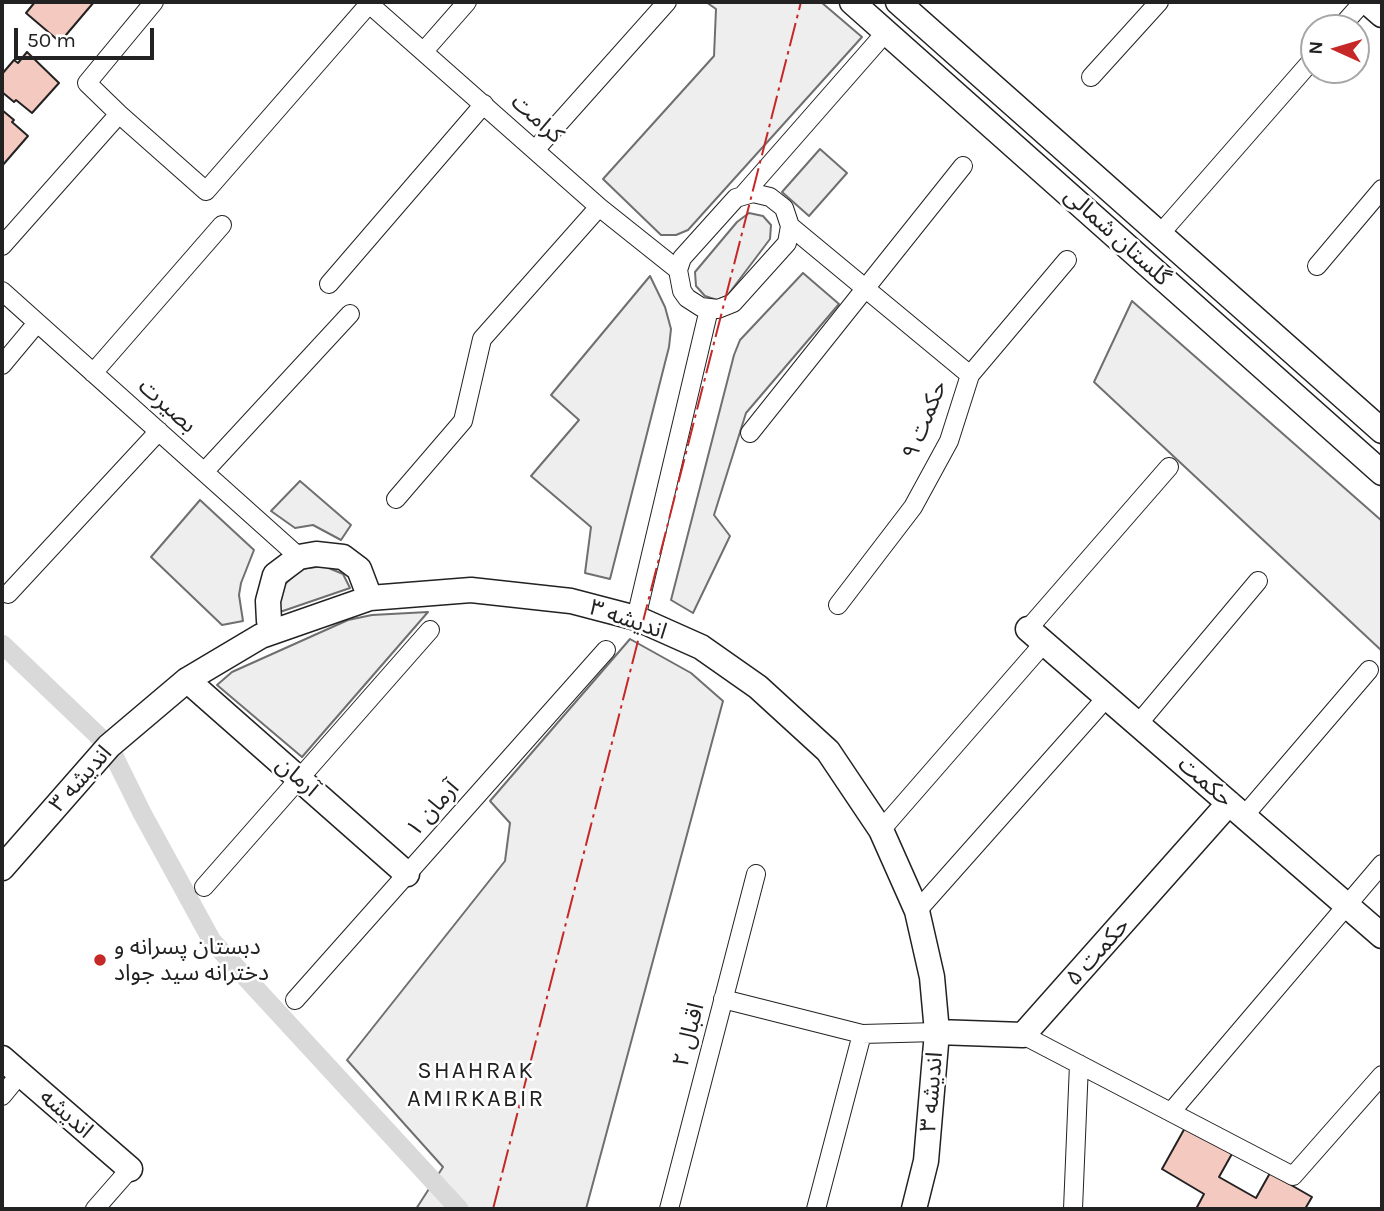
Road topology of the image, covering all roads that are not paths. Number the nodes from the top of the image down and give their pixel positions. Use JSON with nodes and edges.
{"nodes":[{"id":1,"x":154,"y":2,"type":"edge"},
{"id":2,"x":467,"y":2,"type":"edge"},
{"id":3,"x":667,"y":2,"type":"edge"},
{"id":4,"x":852,"y":2,"type":"edge"},
{"id":5,"x":898,"y":2,"type":"edge"},
{"id":6,"x":1159,"y":2,"type":"edge"},
{"id":7,"x":1365,"y":2,"type":"edge"},
{"id":8,"x":368,"y":3,"type":"edge"},
{"id":9,"x":1382,"y":15,"type":"edge"},
{"id":10,"x":886,"y":32,"type":"junction"},
{"id":11,"x":424,"y":51,"type":"junction"},
{"id":12,"x":1300,"y":74,"type":"edge"},
{"id":13,"x":1091,"y":77,"type":"dead end"},
{"id":14,"x":484,"y":104,"type":"junction"},
{"id":15,"x":118,"y":114,"type":"junction"},
{"id":16,"x":535,"y":150,"type":"junction"},
{"id":17,"x":964,"y":166,"type":"dead end"},
{"id":18,"x":1382,"y":189,"type":"edge"},
{"id":19,"x":744,"y":194,"type":"junction"},
{"id":20,"x":599,"y":207,"type":"junction"},
{"id":21,"x":222,"y":225,"type":"dead end"},
{"id":22,"x":790,"y":226,"type":"junction"},
{"id":23,"x":1160,"y":234,"type":"junction"},
{"id":24,"x":2,"y":246,"type":"edge"},
{"id":25,"x":1140,"y":257,"type":"junction"},
{"id":26,"x":1067,"y":260,"type":"dead end"},
{"id":27,"x":1317,"y":266,"type":"dead end"},
{"id":28,"x":678,"y":270,"type":"junction"},
{"id":29,"x":329,"y":284,"type":"dead end"},
{"id":30,"x":865,"y":288,"type":"junction"},
{"id":31,"x":2,"y":291,"type":"edge"},
{"id":32,"x":709,"y":309,"type":"junction"},
{"id":33,"x":350,"y":314,"type":"dead end"},
{"id":34,"x":37,"y":323,"type":"junction"},
{"id":35,"x":2,"y":365,"type":"edge"},
{"id":36,"x":93,"y":373,"type":"junction"},
{"id":37,"x":970,"y":375,"type":"junction"},
{"id":38,"x":1382,"y":431,"type":"edge"},
{"id":39,"x":159,"y":432,"type":"junction"},
{"id":40,"x":750,"y":433,"type":"dead end"},
{"id":41,"x":1169,"y":467,"type":"dead end"},
{"id":42,"x":204,"y":472,"type":"junction"},
{"id":43,"x":1382,"y":473,"type":"edge"},
{"id":44,"x":396,"y":499,"type":"dead end"},
{"id":45,"x":299,"y":557,"type":"junction"},
{"id":46,"x":1258,"y":581,"type":"dead end"},
{"id":47,"x":8,"y":594,"type":"dead end"},
{"id":48,"x":370,"y":598,"type":"junction"},
{"id":49,"x":838,"y":606,"type":"dead end"},
{"id":50,"x":636,"y":618,"type":"junction"},
{"id":51,"x":430,"y":630,"type":"dead end"},
{"id":52,"x":275,"y":631,"type":"junction"},
{"id":53,"x":1036,"y":636,"type":"junction"},
{"id":54,"x":606,"y":650,"type":"dead end"},
{"id":55,"x":1369,"y":670,"type":"dead end"},
{"id":56,"x":187,"y":680,"type":"junction"},
{"id":57,"x":1107,"y":697,"type":"junction"},
{"id":58,"x":1138,"y":724,"type":"junction"},
{"id":59,"x":299,"y":778,"type":"junction"},
{"id":60,"x":1237,"y":809,"type":"junction"},
{"id":61,"x":881,"y":830,"type":"junction"},
{"id":62,"x":1382,"y":864,"type":"edge"},
{"id":63,"x":2,"y":868,"type":"edge"},
{"id":64,"x":407,"y":874,"type":"junction"},
{"id":65,"x":756,"y":874,"type":"dead end"},
{"id":66,"x":204,"y":887,"type":"dead end"},
{"id":67,"x":1347,"y":905,"type":"junction"},
{"id":68,"x":917,"y":911,"type":"junction"},
{"id":69,"x":1382,"y":936,"type":"edge"},
{"id":70,"x":723,"y":999,"type":"junction"},
{"id":71,"x":295,"y":1000,"type":"dead end"},
{"id":72,"x":937,"y":1032,"type":"junction"},
{"id":73,"x":862,"y":1034,"type":"junction"},
{"id":74,"x":1023,"y":1035,"type":"junction"},
{"id":75,"x":2,"y":1058,"type":"edge"},
{"id":76,"x":1079,"y":1064,"type":"junction"},
{"id":77,"x":20,"y":1074,"type":"junction"},
{"id":78,"x":1382,"y":1075,"type":"edge"},
{"id":79,"x":2,"y":1096,"type":"edge"},
{"id":80,"x":1171,"y":1112,"type":"junction"},
{"id":81,"x":130,"y":1169,"type":"joint"},
{"id":82,"x":95,"y":1209,"type":"edge"},
{"id":83,"x":668,"y":1209,"type":"edge"},
{"id":84,"x":816,"y":1209,"type":"edge"},
{"id":85,"x":914,"y":1209,"type":"edge"},
{"id":86,"x":1073,"y":1209,"type":"edge"}],
"edges":[{"from":1,"to":15,"type":"street"},
{"from":2,"to":11,"type":"street"},
{"from":3,"to":16,"type":"street"},
{"from":4,"to":10,"type":"street","name":"گلستان شمالی"},
{"from":5,"to":23,"type":"street","name":"گلستان شمالی"},
{"from":6,"to":13,"type":"street"},
{"from":7,"to":9,"type":"street"},
{"from":8,"to":11,"type":"street","name":"کرامت"},
{"from":8,"to":15,"type":"street"},
{"from":10,"to":19,"type":"street"},
{"from":10,"to":25,"type":"street","name":"گلستان شمالی"},
{"from":11,"to":14,"type":"street","name":"کرامت"},
{"from":12,"to":23,"type":"street"},
{"from":14,"to":16,"type":"street","name":"کرامت"},
{"from":14,"to":29,"type":"street"},
{"from":15,"to":24,"type":"street"},
{"from":16,"to":20,"type":"street","name":"کرامت"},
{"from":17,"to":30,"type":"street"},
{"from":18,"to":27,"type":"street"},
{"from":19,"to":22,"type":"street"},
{"from":19,"to":28,"type":"street"},
{"from":20,"to":28,"type":"street","name":"کرامت"},
{"from":20,"to":44,"type":"street"},
{"from":21,"to":36,"type":"street"},
{"from":22,"to":30,"type":"street"},
{"from":22,"to":32,"type":"street"},
{"from":23,"to":25,"type":"street"},
{"from":23,"to":38,"type":"street","name":"گلستان شمالی"},
{"from":25,"to":43,"type":"street","name":"گلستان شمالی"},
{"from":26,"to":37,"type":"street","name":"حکمت ۹"},
{"from":28,"to":32,"type":"street"},
{"from":30,"to":37,"type":"street"},
{"from":30,"to":40,"type":"street"},
{"from":31,"to":34,"type":"street","name":"بصیرت"},
{"from":32,"to":50,"type":"street"},
{"from":33,"to":42,"type":"street"},
{"from":34,"to":35,"type":"street"},
{"from":34,"to":36,"type":"street","name":"بصیرت"},
{"from":36,"to":39,"type":"street","name":"بصیرت"},
{"from":37,"to":49,"type":"street","name":"حکمت ۹"},
{"from":39,"to":42,"type":"street","name":"بصیرت"},
{"from":39,"to":47,"type":"street"},
{"from":41,"to":53,"type":"street"},
{"from":42,"to":45,"type":"street","name":"بصیرت"},
{"from":45,"to":48,"type":"street"},
{"from":45,"to":52,"type":"street"},
{"from":46,"to":58,"type":"street"},
{"from":48,"to":50,"type":"street","name":"اندیشه ۳"},
{"from":48,"to":52,"type":"street","name":"اندیشه ۳"},
{"from":50,"to":61,"type":"street","name":"اندیشه ۳"},
{"from":51,"to":59,"type":"street"},
{"from":52,"to":56,"type":"street","name":"اندیشه ۳"},
{"from":53,"to":57,"type":"street","name":"حکمت"},
{"from":53,"to":61,"type":"street"},
{"from":54,"to":64,"type":"street","name":"آرمان ۱"},
{"from":55,"to":60,"type":"street","name":"حکمت ۵"},
{"from":56,"to":59,"type":"street","name":"آرمان"},
{"from":56,"to":63,"type":"street","name":"اندیشه ۳"},
{"from":57,"to":58,"type":"street","name":"حکمت"},
{"from":57,"to":68,"type":"street"},
{"from":58,"to":60,"type":"street","name":"حکمت"},
{"from":59,"to":64,"type":"street","name":"آرمان"},
{"from":59,"to":66,"type":"street"},
{"from":60,"to":67,"type":"street","name":"حکمت"},
{"from":60,"to":74,"type":"street","name":"حکمت ۵"},
{"from":61,"to":68,"type":"street","name":"اندیشه ۳"},
{"from":62,"to":67,"type":"street"},
{"from":64,"to":71,"type":"street","name":"آرمان ۱"},
{"from":65,"to":70,"type":"street","name":"اقبال ۲"},
{"from":67,"to":69,"type":"street","name":"حکمت"},
{"from":67,"to":80,"type":"street"},
{"from":68,"to":72,"type":"street","name":"اندیشه ۳"},
{"from":70,"to":73,"type":"street"},
{"from":70,"to":83,"type":"street","name":"اقبال ۲"},
{"from":72,"to":73,"type":"street"},
{"from":72,"to":74,"type":"street"},
{"from":72,"to":85,"type":"street","name":"اندیشه ۳"},
{"from":73,"to":84,"type":"street"},
{"from":74,"to":76,"type":"street"},
{"from":75,"to":77,"type":"street","name":"اندیشه"},
{"from":76,"to":80,"type":"street"},
{"from":76,"to":86,"type":"street"},
{"from":77,"to":79,"type":"street"},
{"from":77,"to":81,"type":"street","name":"اندیشه"},
{"from":78,"to":80,"type":"street"},
{"from":81,"to":82,"type":"street"}]}
